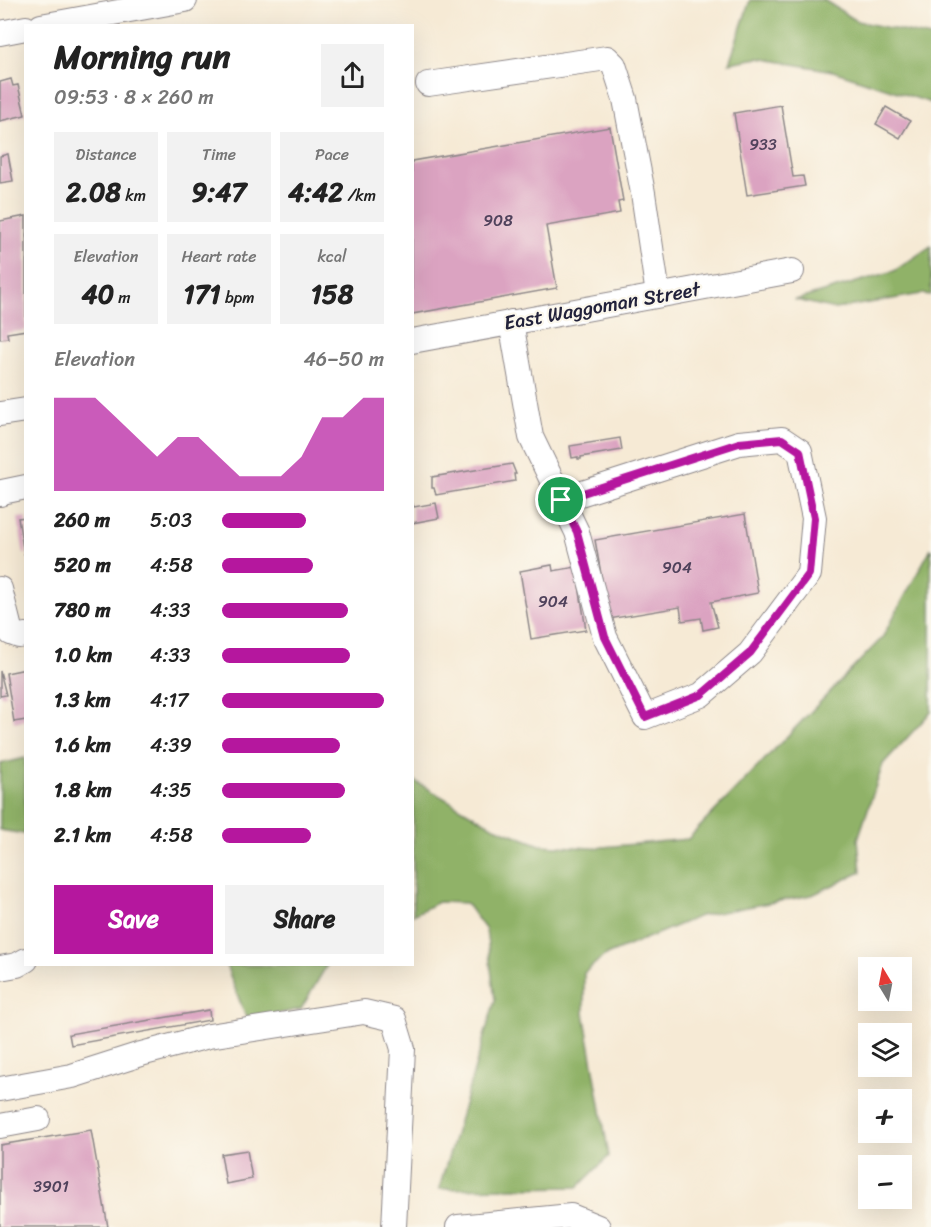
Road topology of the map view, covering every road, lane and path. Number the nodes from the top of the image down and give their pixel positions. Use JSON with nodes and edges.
{"nodes":[{"id":1,"x":185,"y":0,"type":"edge"},
{"id":2,"x":117,"y":12,"type":"edge"},
{"id":3,"x":52,"y":24,"type":"edge"},
{"id":4,"x":24,"y":28,"type":"edge"},
{"id":5,"x":0,"y":33,"type":"edge"},
{"id":6,"x":428,"y":84,"type":"dead end"},
{"id":7,"x":792,"y":271,"type":"dead end"},
{"id":8,"x":658,"y":295,"type":"junction"},
{"id":9,"x":511,"y":322,"type":"junction"},
{"id":10,"x":414,"y":340,"type":"edge"},
{"id":11,"x":24,"y":410,"type":"edge"},
{"id":12,"x":0,"y":414,"type":"edge"},
{"id":13,"x":24,"y":488,"type":"edge"},
{"id":14,"x":0,"y":494,"type":"edge"},
{"id":15,"x":561,"y":500,"type":"junction"},
{"id":16,"x":0,"y":589,"type":"edge"},
{"id":17,"x":24,"y":635,"type":"edge"},
{"id":18,"x":24,"y":961,"type":"edge"},
{"id":19,"x":0,"y":968,"type":"edge"},
{"id":20,"x":0,"y":1089,"type":"edge"},
{"id":21,"x":38,"y":1119,"type":"dead end"},
{"id":22,"x":0,"y":1126,"type":"edge"},
{"id":23,"x":394,"y":1227,"type":"edge"},
{"id":24,"x":458,"y":1227,"type":"edge"},
{"id":25,"x":598,"y":1227,"type":"edge"}],
"edges":[{"from":1,"to":2,"type":"street"},
{"from":2,"to":3,"type":"street"},
{"from":4,"to":5,"type":"street"},
{"from":6,"to":8,"type":"street"},
{"from":7,"to":8,"type":"street","name":"East Waggoman Street"},
{"from":8,"to":9,"type":"street","name":"East Waggoman Street"},
{"from":9,"to":10,"type":"street","name":"East Waggoman Street"},
{"from":9,"to":15,"type":"street"},
{"from":11,"to":12,"type":"street"},
{"from":13,"to":14,"type":"street"},
{"from":15,"to":15,"type":"street"},
{"from":16,"to":17,"type":"street"},
{"from":18,"to":19,"type":"street"},
{"from":20,"to":23,"type":"street"},
{"from":21,"to":22,"type":"street"},
{"from":24,"to":25,"type":"street"}]}
